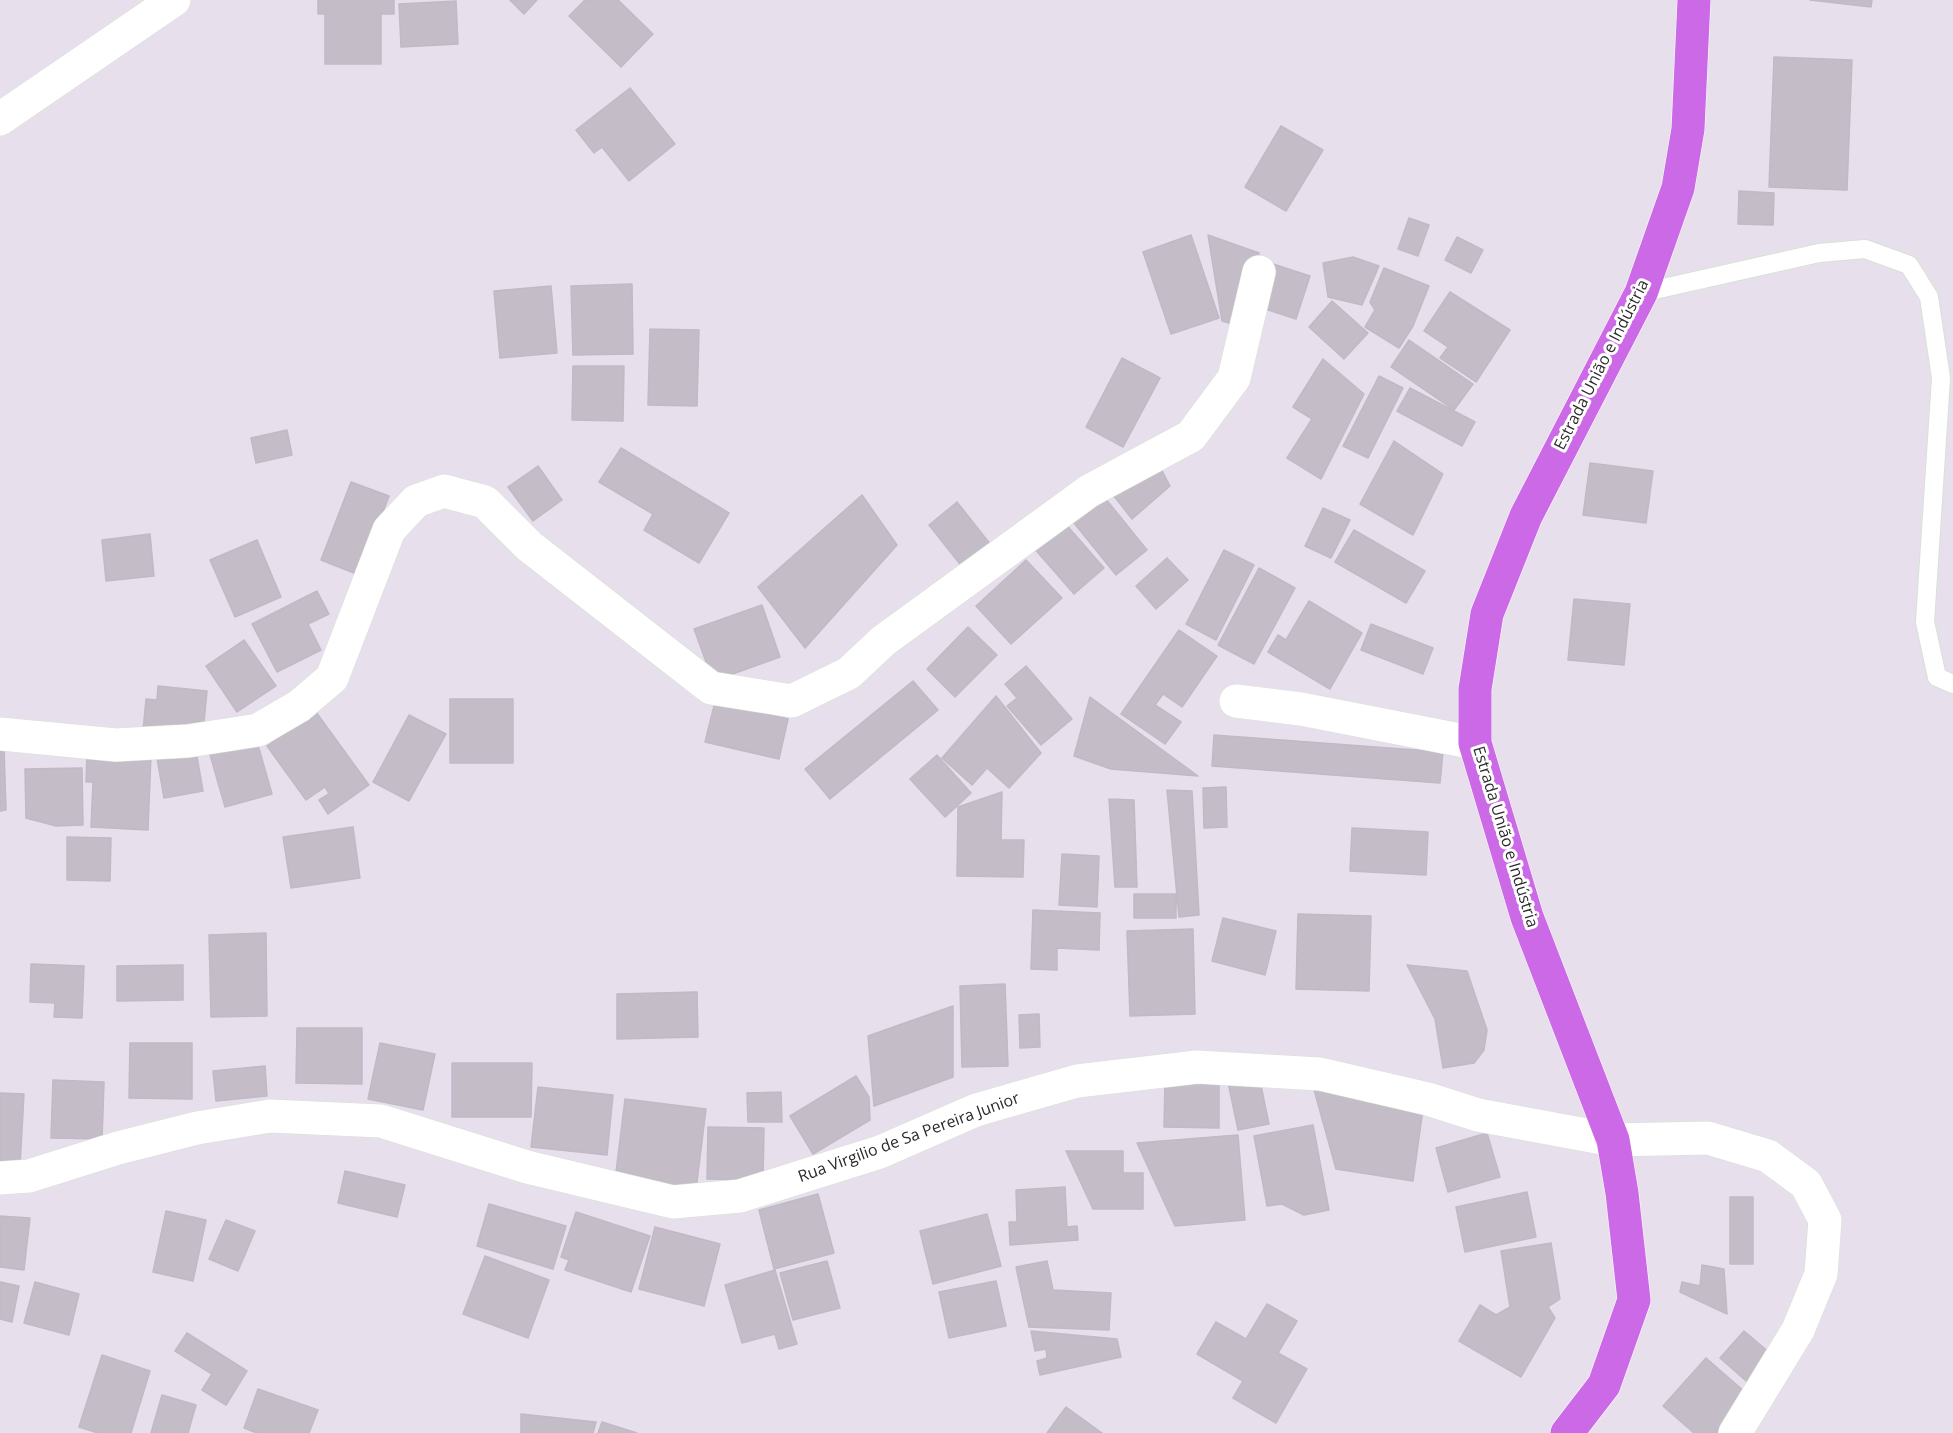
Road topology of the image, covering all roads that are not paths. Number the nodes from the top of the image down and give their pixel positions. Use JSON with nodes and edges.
{"nodes":[{"id":1,"x":174,"y":0,"type":"edge"},
{"id":2,"x":1694,"y":0,"type":"edge"},
{"id":3,"x":0,"y":119,"type":"edge"},
{"id":4,"x":1259,"y":272,"type":"dead end"},
{"id":5,"x":1641,"y":293,"type":"junction"},
{"id":6,"x":1953,"y":684,"type":"edge"},
{"id":7,"x":1236,"y":700,"type":"dead end"},
{"id":8,"x":0,"y":734,"type":"edge"},
{"id":9,"x":1475,"y":743,"type":"junction"},
{"id":10,"x":1614,"y":1140,"type":"junction"},
{"id":11,"x":0,"y":1178,"type":"edge"},
{"id":12,"x":1567,"y":1433,"type":"edge"},
{"id":13,"x":1735,"y":1433,"type":"edge"}],
"edges":[{"from":1,"to":3,"type":"street"},
{"from":2,"to":5,"type":"main road","name":"Estrada União e Indústria"},
{"from":4,"to":8,"type":"street"},
{"from":5,"to":6,"type":"lane"},
{"from":5,"to":9,"type":"main road","name":"Estrada União e Indústria"},
{"from":7,"to":9,"type":"street"},
{"from":9,"to":10,"type":"main road","name":"Estrada União e Indústria"},
{"from":10,"to":11,"type":"street","name":"Rua Virgilio de Sa Pereira Junior"},
{"from":10,"to":12,"type":"main road","name":"Estrada União e Indústria"},
{"from":10,"to":13,"type":"street","name":"Rua Virgilio de Sa Pereira Junior"}]}
